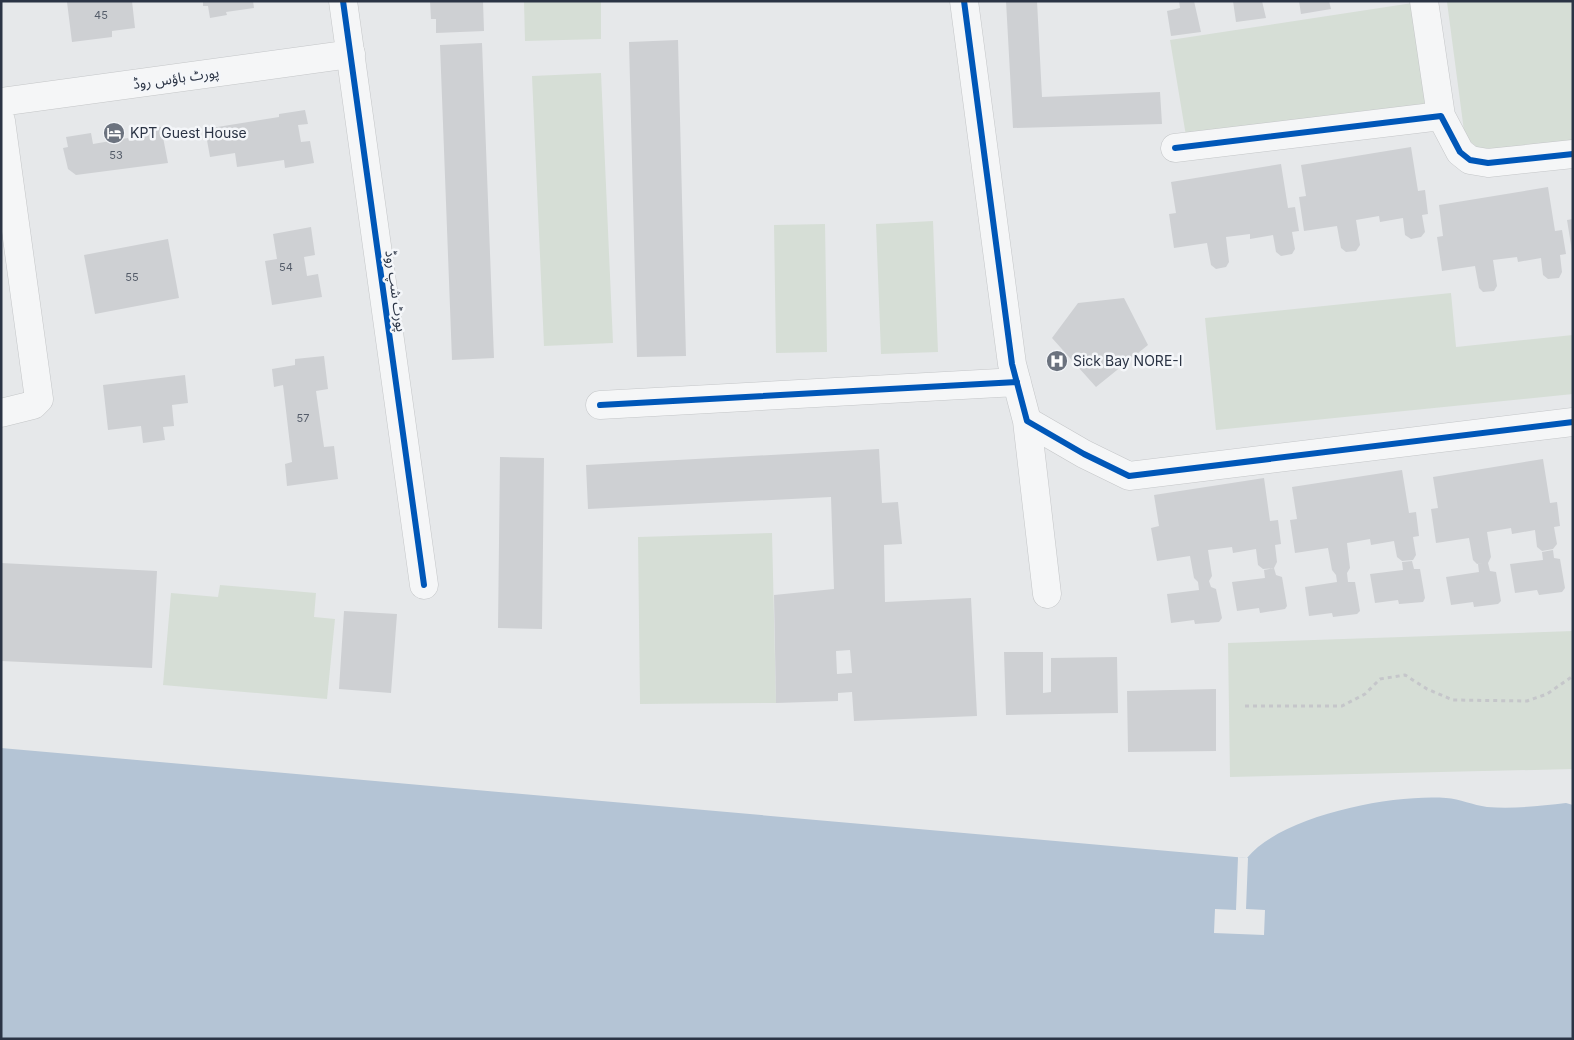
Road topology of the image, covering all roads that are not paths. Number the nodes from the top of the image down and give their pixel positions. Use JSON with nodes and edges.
{"nodes":[{"id":1,"x":342,"y":1,"type":"edge"},
{"id":2,"x":964,"y":1,"type":"edge"},
{"id":3,"x":1424,"y":1,"type":"edge"},
{"id":4,"x":351,"y":54,"type":"junction"},
{"id":5,"x":1,"y":102,"type":"edge"},
{"id":6,"x":1441,"y":116,"type":"junction"},
{"id":7,"x":1,"y":121,"type":"edge"},
{"id":8,"x":1175,"y":148,"type":"dead end"},
{"id":9,"x":1573,"y":154,"type":"edge"},
{"id":10,"x":1017,"y":382,"type":"junction"},
{"id":11,"x":600,"y":405,"type":"dead end"},
{"id":12,"x":1,"y":413,"type":"edge"},
{"id":13,"x":1027,"y":420,"type":"junction"},
{"id":14,"x":1573,"y":422,"type":"edge"},
{"id":15,"x":424,"y":585,"type":"dead end"},
{"id":16,"x":1047,"y":594,"type":"dead end"}],
"edges":[{"from":1,"to":4,"type":"street","name":"پورٹ شپ روڈ"},
{"from":2,"to":10,"type":"street"},
{"from":3,"to":6,"type":"street"},
{"from":4,"to":5,"type":"street","name":"پورٹ ہاؤس روڈ"},
{"from":4,"to":15,"type":"street","name":"پورٹ شپ روڈ"},
{"from":6,"to":8,"type":"street"},
{"from":6,"to":9,"type":"street"},
{"from":7,"to":12,"type":"street"},
{"from":10,"to":11,"type":"street"},
{"from":10,"to":13,"type":"street"},
{"from":13,"to":14,"type":"street"},
{"from":13,"to":16,"type":"street"}]}
